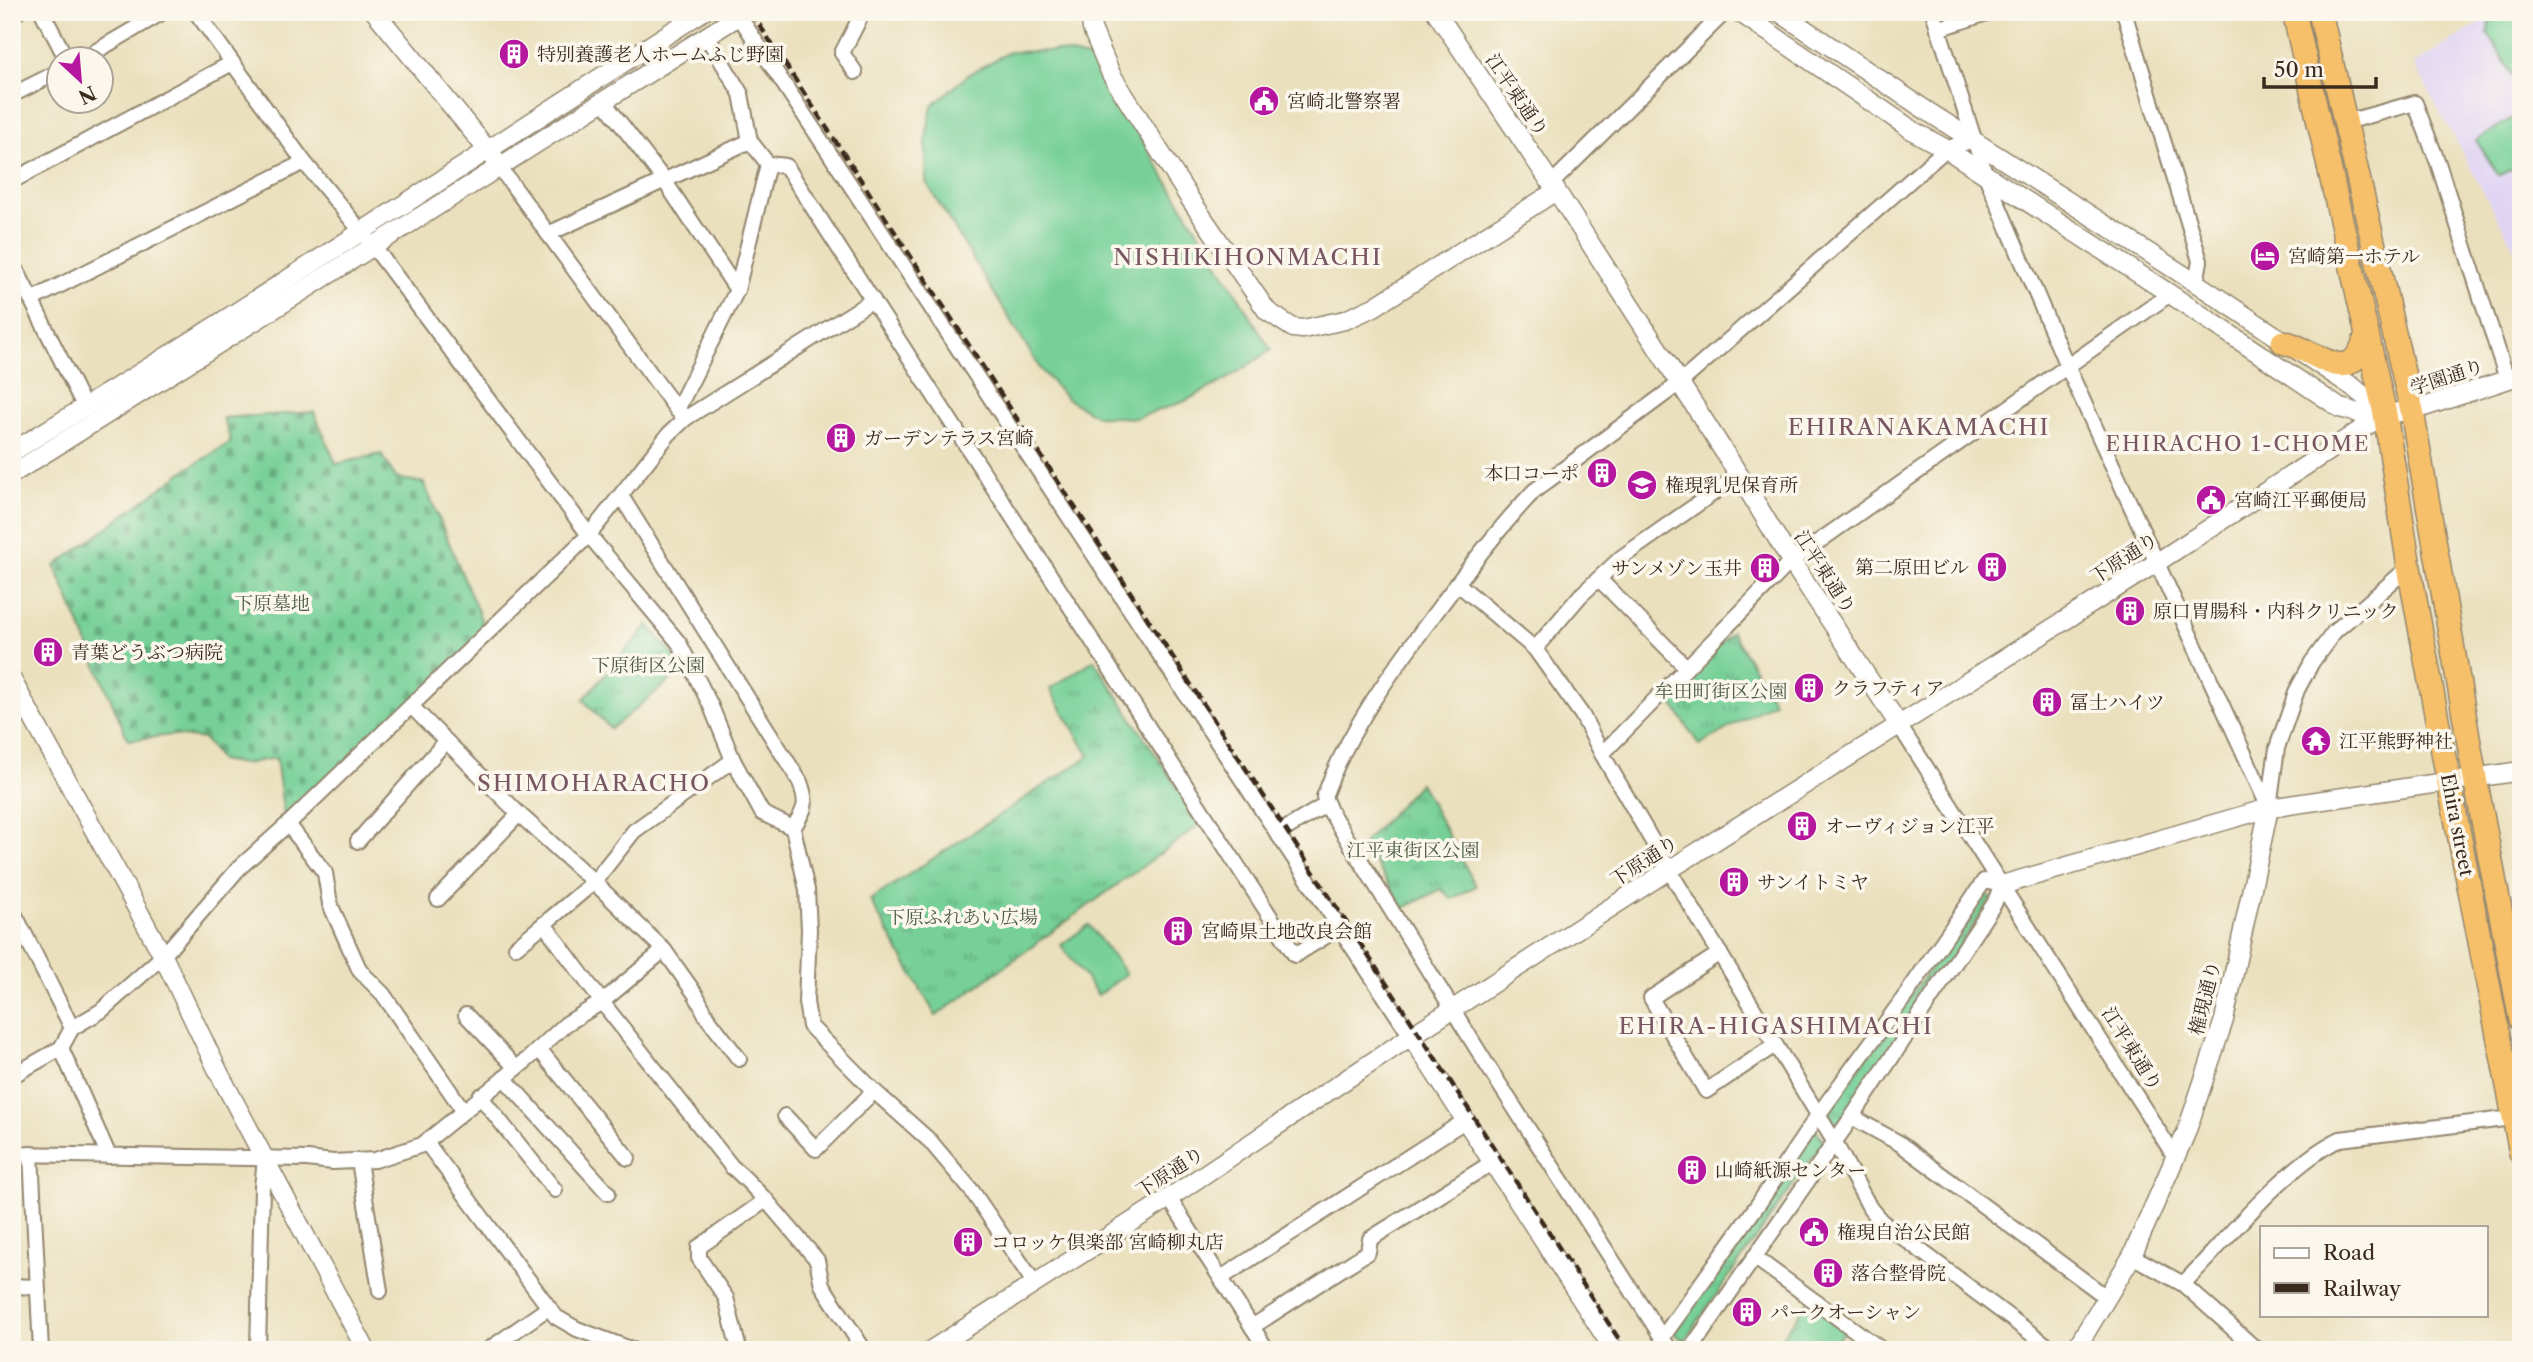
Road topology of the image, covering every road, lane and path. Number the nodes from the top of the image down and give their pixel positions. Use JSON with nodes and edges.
{"nodes":[{"id":1,"x":18,"y":12,"type":"edge"},
{"id":2,"x":42,"y":12,"type":"edge"},
{"id":3,"x":163,"y":12,"type":"edge"},
{"id":4,"x":196,"y":12,"type":"edge"},
{"id":5,"x":375,"y":12,"type":"edge"},
{"id":6,"x":702,"y":12,"type":"edge"},
{"id":7,"x":863,"y":12,"type":"edge"},
{"id":8,"x":1090,"y":12,"type":"edge"},
{"id":9,"x":1436,"y":12,"type":"edge"},
{"id":10,"x":1720,"y":12,"type":"edge"},
{"id":11,"x":1739,"y":12,"type":"edge"},
{"id":12,"x":1779,"y":12,"type":"edge"},
{"id":13,"x":1933,"y":12,"type":"edge"},
{"id":14,"x":1990,"y":12,"type":"edge"},
{"id":15,"x":2124,"y":12,"type":"edge"},
{"id":16,"x":2294,"y":12,"type":"edge"},
{"id":17,"x":2320,"y":12,"type":"edge"},
{"id":18,"x":742,"y":14,"type":"edge"},
{"id":19,"x":12,"y":15,"type":"edge"},
{"id":20,"x":1938,"y":29,"type":"junction"},
{"id":21,"x":707,"y":37,"type":"junction"},
{"id":22,"x":60,"y":46,"type":"edge"},
{"id":23,"x":105,"y":46,"type":"edge"},
{"id":24,"x":232,"y":63,"type":"junction"},
{"id":25,"x":855,"y":72,"type":"dead end"},
{"id":26,"x":46,"y":78,"type":"edge"},
{"id":27,"x":12,"y":95,"type":"edge"},
{"id":28,"x":604,"y":102,"type":"junction"},
{"id":29,"x":2346,"y":122,"type":"junction"},
{"id":30,"x":1973,"y":140,"type":"junction"},
{"id":31,"x":750,"y":141,"type":"junction"},
{"id":32,"x":1946,"y":149,"type":"junction"},
{"id":33,"x":489,"y":150,"type":"junction"},
{"id":34,"x":304,"y":162,"type":"junction"},
{"id":35,"x":768,"y":164,"type":"junction"},
{"id":36,"x":500,"y":168,"type":"junction"},
{"id":37,"x":1986,"y":176,"type":"junction"},
{"id":38,"x":664,"y":180,"type":"junction"},
{"id":39,"x":12,"y":181,"type":"edge"},
{"id":40,"x":1554,"y":187,"type":"junction"},
{"id":41,"x":361,"y":232,"type":"junction"},
{"id":42,"x":548,"y":234,"type":"junction"},
{"id":43,"x":373,"y":247,"type":"junction"},
{"id":44,"x":12,"y":261,"type":"edge"},
{"id":45,"x":2196,"y":283,"type":"junction"},
{"id":46,"x":737,"y":290,"type":"junction"},
{"id":47,"x":2170,"y":294,"type":"junction"},
{"id":48,"x":33,"y":299,"type":"junction"},
{"id":49,"x":873,"y":300,"type":"junction"},
{"id":50,"x":2367,"y":333,"type":"junction"},
{"id":51,"x":2283,"y":342,"type":"junction"},
{"id":52,"x":2067,"y":366,"type":"junction"},
{"id":53,"x":2517,"y":378,"type":"edge"},
{"id":54,"x":1681,"y":382,"type":"junction"},
{"id":55,"x":84,"y":406,"type":"junction"},
{"id":56,"x":2412,"y":411,"type":"junction"},
{"id":57,"x":681,"y":414,"type":"junction"},
{"id":58,"x":2385,"y":414,"type":"junction"},
{"id":59,"x":12,"y":452,"type":"edge"},
{"id":60,"x":12,"y":474,"type":"edge"},
{"id":61,"x":1739,"y":475,"type":"junction"},
{"id":62,"x":621,"y":496,"type":"junction"},
{"id":63,"x":589,"y":535,"type":"junction"},
{"id":64,"x":1791,"y":561,"type":"junction"},
{"id":65,"x":2157,"y":562,"type":"junction"},
{"id":66,"x":2409,"y":567,"type":"junction"},
{"id":67,"x":1599,"y":579,"type":"junction"},
{"id":68,"x":1457,"y":583,"type":"junction"},
{"id":69,"x":1535,"y":649,"type":"junction"},
{"id":70,"x":1686,"y":667,"type":"junction"},
{"id":71,"x":12,"y":680,"type":"edge"},
{"id":72,"x":411,"y":706,"type":"junction"},
{"id":73,"x":19,"y":710,"type":"edge"},
{"id":74,"x":1899,"y":725,"type":"junction"},
{"id":75,"x":446,"y":741,"type":"junction"},
{"id":76,"x":1602,"y":754,"type":"junction"},
{"id":77,"x":733,"y":760,"type":"junction"},
{"id":78,"x":2521,"y":771,"type":"edge"},
{"id":79,"x":2475,"y":778,"type":"junction"},
{"id":80,"x":2449,"y":783,"type":"junction"},
{"id":81,"x":1327,"y":803,"type":"junction"},
{"id":82,"x":2269,"y":808,"type":"junction"},
{"id":83,"x":519,"y":814,"type":"junction"},
{"id":84,"x":288,"y":824,"type":"junction"},
{"id":85,"x":793,"y":828,"type":"junction"},
{"id":86,"x":1278,"y":834,"type":"junction"},
{"id":87,"x":358,"y":841,"type":"dead end"},
{"id":88,"x":1669,"y":870,"type":"junction"},
{"id":89,"x":594,"y":882,"type":"junction"},
{"id":90,"x":2002,"y":885,"type":"junction"},
{"id":91,"x":438,"y":899,"type":"dead end"},
{"id":92,"x":12,"y":909,"type":"edge"},
{"id":93,"x":544,"y":924,"type":"junction"},
{"id":94,"x":1339,"y":928,"type":"junction"},
{"id":95,"x":516,"y":947,"type":"dead end"},
{"id":96,"x":664,"y":950,"type":"junction"},
{"id":97,"x":1720,"y":953,"type":"junction"},
{"id":98,"x":163,"y":956,"type":"junction"},
{"id":99,"x":601,"y":1002,"type":"junction"},
{"id":100,"x":1454,"y":1009,"type":"junction"},
{"id":101,"x":466,"y":1015,"type":"dead end"},
{"id":102,"x":2521,"y":1020,"type":"edge"},
{"id":103,"x":72,"y":1028,"type":"junction"},
{"id":104,"x":1411,"y":1036,"type":"junction"},
{"id":105,"x":1775,"y":1045,"type":"junction"},
{"id":106,"x":61,"y":1048,"type":"junction"},
{"id":107,"x":539,"y":1049,"type":"junction"},
{"id":108,"x":739,"y":1059,"type":"dead end"},
{"id":109,"x":516,"y":1068,"type":"junction"},
{"id":110,"x":12,"y":1076,"type":"edge"},
{"id":111,"x":504,"y":1078,"type":"junction"},
{"id":112,"x":874,"y":1091,"type":"junction"},
{"id":113,"x":480,"y":1096,"type":"junction"},
{"id":114,"x":463,"y":1110,"type":"junction"},
{"id":115,"x":1818,"y":1115,"type":"junction"},
{"id":116,"x":785,"y":1116,"type":"dead end"},
{"id":117,"x":1852,"y":1117,"type":"junction"},
{"id":118,"x":2513,"y":1118,"type":"junction"},
{"id":119,"x":1466,"y":1120,"type":"junction"},
{"id":120,"x":1834,"y":1140,"type":"junction"},
{"id":121,"x":426,"y":1142,"type":"junction"},
{"id":122,"x":13,"y":1151,"type":"edge"},
{"id":123,"x":2521,"y":1153,"type":"edge"},
{"id":124,"x":31,"y":1154,"type":"junction"},
{"id":125,"x":108,"y":1156,"type":"junction"},
{"id":126,"x":2175,"y":1157,"type":"junction"},
{"id":127,"x":628,"y":1158,"type":"dead end"},
{"id":128,"x":265,"y":1159,"type":"junction"},
{"id":129,"x":359,"y":1161,"type":"junction"},
{"id":130,"x":1493,"y":1162,"type":"junction"},
{"id":131,"x":555,"y":1190,"type":"dead end"},
{"id":132,"x":608,"y":1193,"type":"dead end"},
{"id":133,"x":1169,"y":1198,"type":"junction"},
{"id":134,"x":766,"y":1200,"type":"junction"},
{"id":135,"x":2132,"y":1256,"type":"junction"},
{"id":136,"x":1754,"y":1257,"type":"junction"},
{"id":137,"x":1221,"y":1278,"type":"junction"},
{"id":138,"x":1035,"y":1284,"type":"junction"},
{"id":139,"x":2183,"y":1284,"type":"junction"},
{"id":140,"x":12,"y":1286,"type":"edge"},
{"id":141,"x":37,"y":1286,"type":"junction"},
{"id":142,"x":380,"y":1291,"type":"dead end"},
{"id":143,"x":2106,"y":1297,"type":"junction"},
{"id":144,"x":548,"y":1308,"type":"junction"},
{"id":145,"x":1252,"y":1327,"type":"junction"},
{"id":146,"x":1666,"y":1344,"type":"edge"},
{"id":147,"x":41,"y":1350,"type":"edge"},
{"id":148,"x":258,"y":1350,"type":"edge"},
{"id":149,"x":366,"y":1350,"type":"edge"},
{"id":150,"x":488,"y":1350,"type":"edge"},
{"id":151,"x":633,"y":1350,"type":"edge"},
{"id":152,"x":738,"y":1350,"type":"edge"},
{"id":153,"x":864,"y":1350,"type":"edge"},
{"id":154,"x":930,"y":1350,"type":"edge"},
{"id":155,"x":1267,"y":1350,"type":"edge"},
{"id":156,"x":1614,"y":1350,"type":"edge"},
{"id":157,"x":1690,"y":1350,"type":"edge"},
{"id":158,"x":1882,"y":1350,"type":"edge"},
{"id":159,"x":2053,"y":1350,"type":"edge"},
{"id":160,"x":2075,"y":1350,"type":"edge"},
{"id":161,"x":2257,"y":1350,"type":"edge"}],
"edges":[{"from":1,"to":19,"type":"street"},
{"from":2,"to":22,"type":"street"},
{"from":3,"to":23,"type":"street"},
{"from":4,"to":24,"type":"street"},
{"from":5,"to":33,"type":"street"},
{"from":6,"to":33,"type":"street"},
{"from":7,"to":25,"type":"street"},
{"from":8,"to":40,"type":"street"},
{"from":9,"to":40,"type":"street","name":"江平東通り"},
{"from":10,"to":40,"type":"street"},
{"from":11,"to":32,"type":"street"},
{"from":12,"to":30,"type":"street"},
{"from":13,"to":20,"type":"street"},
{"from":14,"to":20,"type":"street"},
{"from":15,"to":45,"type":"street"},
{"from":16,"to":50,"type":"highway","name":"Ehira street"},
{"from":17,"to":29,"type":"highway","name":"Ehira street"},
{"from":18,"to":21,"type":"street"},
{"from":18,"to":86,"type":"street"},
{"from":20,"to":30,"type":"street"},
{"from":21,"to":28,"type":"street"},
{"from":21,"to":31,"type":"street"},
{"from":24,"to":34,"type":"street"},
{"from":24,"to":39,"type":"street"},
{"from":26,"to":27,"type":"street"},
{"from":28,"to":36,"type":"street"},
{"from":28,"to":38,"type":"street"},
{"from":29,"to":53,"type":"street"},
{"from":29,"to":56,"type":"highway","name":"Ehira street"},
{"from":30,"to":32,"type":"street"},
{"from":30,"to":37,"type":"street"},
{"from":30,"to":45,"type":"street"},
{"from":31,"to":35,"type":"street"},
{"from":31,"to":38,"type":"street"},
{"from":32,"to":37,"type":"street"},
{"from":32,"to":54,"type":"street"},
{"from":33,"to":36,"type":"street"},
{"from":33,"to":41,"type":"street"},
{"from":34,"to":41,"type":"street"},
{"from":34,"to":48,"type":"street"},
{"from":35,"to":46,"type":"street"},
{"from":35,"to":49,"type":"street"},
{"from":36,"to":42,"type":"street"},
{"from":36,"to":43,"type":"street"},
{"from":37,"to":47,"type":"street"},
{"from":37,"to":52,"type":"street"},
{"from":38,"to":42,"type":"street"},
{"from":38,"to":46,"type":"street"},
{"from":40,"to":54,"type":"street","name":"江平東通り"},
{"from":41,"to":43,"type":"street"},
{"from":41,"to":55,"type":"street"},
{"from":42,"to":57,"type":"street"},
{"from":43,"to":60,"type":"street"},
{"from":43,"to":63,"type":"street"},
{"from":44,"to":48,"type":"street"},
{"from":45,"to":51,"type":"street"},
{"from":46,"to":57,"type":"street"},
{"from":47,"to":52,"type":"street"},
{"from":47,"to":58,"type":"street"},
{"from":48,"to":55,"type":"street"},
{"from":49,"to":57,"type":"street"},
{"from":49,"to":94,"type":"street"},
{"from":50,"to":51,"type":"highway"},
{"from":50,"to":58,"type":"highway","name":"Ehira street"},
{"from":51,"to":58,"type":"street"},
{"from":52,"to":64,"type":"street"},
{"from":52,"to":65,"type":"street"},
{"from":53,"to":56,"type":"street","name":"学園通り"},
{"from":54,"to":61,"type":"street","name":"江平東通り"},
{"from":54,"to":68,"type":"street"},
{"from":55,"to":59,"type":"street"},
{"from":56,"to":58,"type":"street","name":"学園通り"},
{"from":56,"to":79,"type":"highway","name":"Ehira street"},
{"from":57,"to":62,"type":"street"},
{"from":58,"to":65,"type":"street","name":"下原通り"},
{"from":58,"to":66,"type":"highway","name":"Ehira street"},
{"from":61,"to":64,"type":"street","name":"江平東通り"},
{"from":61,"to":67,"type":"street"},
{"from":62,"to":63,"type":"street"},
{"from":62,"to":85,"type":"street"},
{"from":63,"to":72,"type":"street"},
{"from":63,"to":77,"type":"street"},
{"from":64,"to":70,"type":"street"},
{"from":64,"to":74,"type":"street","name":"江平東通り"},
{"from":65,"to":74,"type":"street","name":"下原通り"},
{"from":65,"to":82,"type":"street"},
{"from":66,"to":80,"type":"highway","name":"Ehira street"},
{"from":66,"to":82,"type":"street"},
{"from":67,"to":69,"type":"street"},
{"from":67,"to":70,"type":"street"},
{"from":68,"to":69,"type":"street"},
{"from":68,"to":81,"type":"street"},
{"from":69,"to":76,"type":"street"},
{"from":70,"to":76,"type":"street"},
{"from":71,"to":73,"type":"street"},
{"from":72,"to":75,"type":"street"},
{"from":72,"to":84,"type":"street"},
{"from":73,"to":98,"type":"street"},
{"from":74,"to":88,"type":"street","name":"下原通り"},
{"from":74,"to":90,"type":"street","name":"江平東通り"},
{"from":75,"to":83,"type":"street"},
{"from":75,"to":87,"type":"street"},
{"from":76,"to":88,"type":"street"},
{"from":77,"to":85,"type":"street"},
{"from":77,"to":89,"type":"street"},
{"from":78,"to":79,"type":"street"},
{"from":79,"to":80,"type":"street"},
{"from":79,"to":102,"type":"highway","name":"Ehira street"},
{"from":80,"to":82,"type":"street"},
{"from":80,"to":118,"type":"highway","name":"Ehira street"},
{"from":81,"to":86,"type":"street"},
{"from":81,"to":100,"type":"street"},
{"from":82,"to":90,"type":"street"},
{"from":82,"to":126,"type":"street","name":"権現通り"},
{"from":83,"to":89,"type":"street"},
{"from":83,"to":91,"type":"street"},
{"from":84,"to":98,"type":"street"},
{"from":84,"to":114,"type":"street"},
{"from":85,"to":112,"type":"street"},
{"from":86,"to":94,"type":"street"},
{"from":88,"to":97,"type":"street"},
{"from":88,"to":100,"type":"street","name":"下原通り"},
{"from":89,"to":93,"type":"street"},
{"from":89,"to":96,"type":"street"},
{"from":90,"to":115,"type":"street"},
{"from":90,"to":117,"type":"street"},
{"from":90,"to":126,"type":"street","name":"江平東通り"},
{"from":92,"to":103,"type":"street"},
{"from":93,"to":95,"type":"street"},
{"from":93,"to":99,"type":"street"},
{"from":94,"to":104,"type":"street"},
{"from":96,"to":99,"type":"street"},
{"from":96,"to":108,"type":"street"},
{"from":97,"to":105,"type":"street"},
{"from":97,"to":105,"type":"street"},
{"from":98,"to":103,"type":"street"},
{"from":98,"to":128,"type":"street"},
{"from":99,"to":107,"type":"street"},
{"from":99,"to":134,"type":"street"},
{"from":100,"to":104,"type":"street","name":"下原通り"},
{"from":100,"to":146,"type":"street"},
{"from":101,"to":109,"type":"street"},
{"from":103,"to":106,"type":"street"},
{"from":104,"to":119,"type":"street"},
{"from":104,"to":133,"type":"street","name":"下原通り"},
{"from":105,"to":115,"type":"street"},
{"from":106,"to":110,"type":"street"},
{"from":106,"to":125,"type":"street"},
{"from":107,"to":109,"type":"street"},
{"from":107,"to":127,"type":"street"},
{"from":109,"to":111,"type":"street"},
{"from":111,"to":113,"type":"street"},
{"from":111,"to":132,"type":"street"},
{"from":112,"to":116,"type":"street"},
{"from":112,"to":138,"type":"street"},
{"from":113,"to":114,"type":"street"},
{"from":113,"to":131,"type":"street"},
{"from":114,"to":121,"type":"street"},
{"from":115,"to":120,"type":"street"},
{"from":115,"to":146,"type":"street"},
{"from":117,"to":120,"type":"street"},
{"from":117,"to":143,"type":"street"},
{"from":118,"to":123,"type":"highway","name":"Ehira street"},
{"from":118,"to":139,"type":"street"},
{"from":119,"to":130,"type":"street"},
{"from":119,"to":137,"type":"street"},
{"from":120,"to":136,"type":"street"},
{"from":120,"to":159,"type":"street"},
{"from":121,"to":129,"type":"street"},
{"from":121,"to":144,"type":"street"},
{"from":122,"to":124,"type":"street"},
{"from":124,"to":125,"type":"street"},
{"from":124,"to":141,"type":"street"},
{"from":125,"to":128,"type":"street"},
{"from":126,"to":135,"type":"street","name":"権現通り"},
{"from":128,"to":129,"type":"street"},
{"from":128,"to":148,"type":"street"},
{"from":128,"to":149,"type":"street"},
{"from":129,"to":142,"type":"street"},
{"from":130,"to":145,"type":"street"},
{"from":130,"to":156,"type":"street"},
{"from":133,"to":137,"type":"street"},
{"from":133,"to":138,"type":"street","name":"下原通り"},
{"from":134,"to":152,"type":"street"},
{"from":134,"to":153,"type":"street"},
{"from":135,"to":139,"type":"street"},
{"from":135,"to":143,"type":"street","name":"権現通り"},
{"from":136,"to":157,"type":"street"},
{"from":136,"to":158,"type":"street"},
{"from":137,"to":145,"type":"street"},
{"from":138,"to":154,"type":"street","name":"下原通り"},
{"from":139,"to":161,"type":"street"},
{"from":140,"to":141,"type":"street"},
{"from":141,"to":147,"type":"street"},
{"from":143,"to":160,"type":"street","name":"権現通り"},
{"from":144,"to":150,"type":"street"},
{"from":144,"to":151,"type":"street"},
{"from":145,"to":155,"type":"street"}]}
